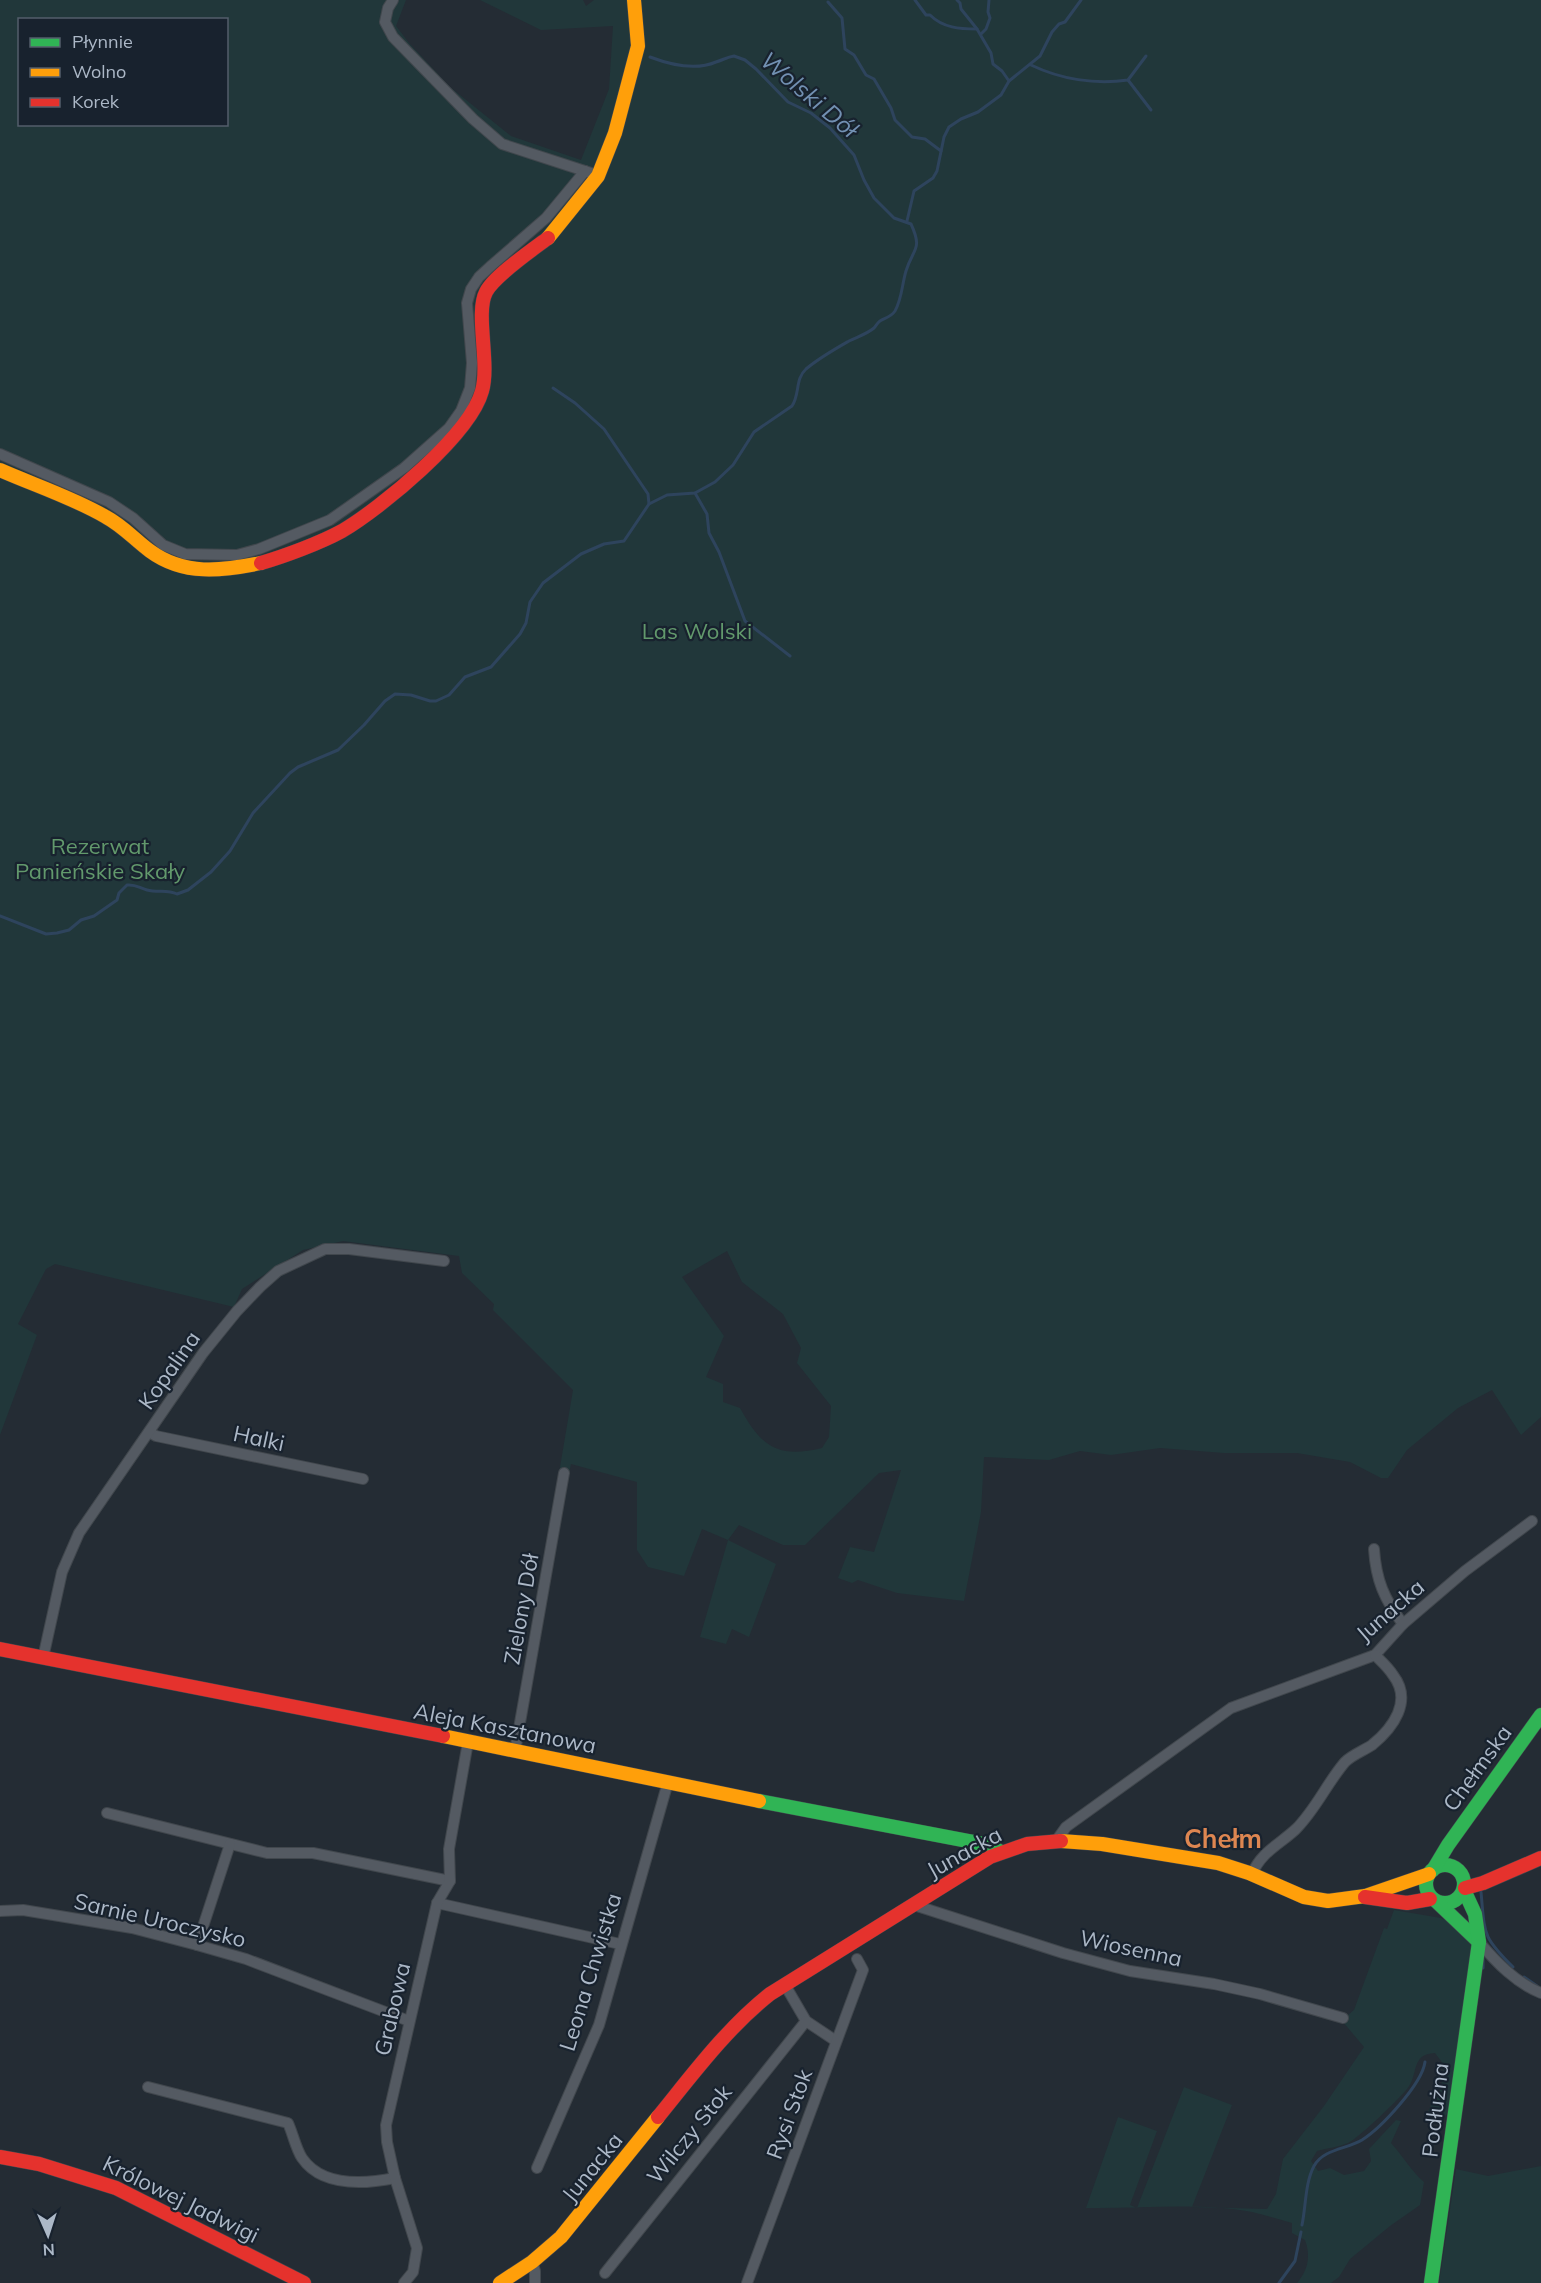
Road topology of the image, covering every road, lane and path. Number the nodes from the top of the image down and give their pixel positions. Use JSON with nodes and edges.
{"nodes":[{"id":1,"x":393,"y":0,"type":"edge"},
{"id":2,"x":634,"y":0,"type":"edge"},
{"id":3,"x":591,"y":173,"type":"junction"},
{"id":4,"x":0,"y":454,"type":"edge"},
{"id":5,"x":0,"y":470,"type":"edge"},
{"id":6,"x":444,"y":1261,"type":"dead end"},
{"id":7,"x":149,"y":1432,"type":"junction"},
{"id":8,"x":564,"y":1473,"type":"dead end"},
{"id":9,"x":363,"y":1479,"type":"dead end"},
{"id":10,"x":1532,"y":1521,"type":"dead end"},
{"id":11,"x":1374,"y":1549,"type":"dead end"},
{"id":12,"x":1403,"y":1624,"type":"junction"},
{"id":13,"x":0,"y":1649,"type":"edge"},
{"id":14,"x":1374,"y":1654,"type":"junction"},
{"id":15,"x":43,"y":1658,"type":"junction"},
{"id":16,"x":1541,"y":1715,"type":"edge"},
{"id":17,"x":468,"y":1742,"type":"junction"},
{"id":18,"x":515,"y":1751,"type":"junction"},
{"id":19,"x":668,"y":1782,"type":"junction"},
{"id":20,"x":107,"y":1813,"type":"dead end"},
{"id":21,"x":1056,"y":1841,"type":"junction"},
{"id":22,"x":230,"y":1844,"type":"junction"},
{"id":23,"x":1448,"y":1845,"type":"junction"},
{"id":24,"x":1000,"y":1852,"type":"junction"},
{"id":25,"x":1541,"y":1858,"type":"edge"},
{"id":26,"x":1431,"y":1872,"type":"junction"},
{"id":27,"x":1252,"y":1874,"type":"junction"},
{"id":28,"x":1462,"y":1880,"type":"junction"},
{"id":29,"x":450,"y":1881,"type":"junction"},
{"id":30,"x":1357,"y":1896,"type":"junction"},
{"id":31,"x":1434,"y":1900,"type":"junction"},
{"id":32,"x":437,"y":1903,"type":"junction"},
{"id":33,"x":914,"y":1905,"type":"junction"},
{"id":34,"x":0,"y":1911,"type":"edge"},
{"id":35,"x":1479,"y":1942,"type":"junction"},
{"id":36,"x":620,"y":1944,"type":"junction"},
{"id":37,"x":197,"y":1945,"type":"junction"},
{"id":38,"x":857,"y":1959,"type":"dead end"},
{"id":39,"x":785,"y":1985,"type":"junction"},
{"id":40,"x":1541,"y":1993,"type":"edge"},
{"id":41,"x":1343,"y":2018,"type":"dead end"},
{"id":42,"x":409,"y":2021,"type":"junction"},
{"id":43,"x":806,"y":2021,"type":"junction"},
{"id":44,"x":837,"y":2041,"type":"junction"},
{"id":45,"x":148,"y":2087,"type":"dead end"},
{"id":46,"x":0,"y":2157,"type":"edge"},
{"id":47,"x":537,"y":2168,"type":"dead end"},
{"id":48,"x":394,"y":2178,"type":"junction"},
{"id":49,"x":532,"y":2262,"type":"junction"},
{"id":50,"x":605,"y":2273,"type":"dead end"},
{"id":51,"x":303,"y":2283,"type":"edge"},
{"id":52,"x":405,"y":2283,"type":"edge"},
{"id":53,"x":500,"y":2283,"type":"edge"},
{"id":54,"x":535,"y":2283,"type":"edge"},
{"id":55,"x":747,"y":2283,"type":"edge"},
{"id":56,"x":1431,"y":2283,"type":"edge"}],
"edges":[{"from":1,"to":3,"type":"street"},
{"from":2,"to":3,"type":"street"},
{"from":3,"to":4,"type":"street"},
{"from":3,"to":5,"type":"street"},
{"from":6,"to":7,"type":"street","name":"Kopalina"},
{"from":7,"to":9,"type":"street","name":"Halki"},
{"from":7,"to":15,"type":"street","name":"Kopalina"},
{"from":8,"to":18,"type":"street","name":"Zielony Dół"},
{"from":10,"to":12,"type":"street","name":"Junacka"},
{"from":11,"to":12,"type":"street"},
{"from":12,"to":14,"type":"street","name":"Junacka"},
{"from":13,"to":15,"type":"street","name":"Aleja Kasztanowa"},
{"from":14,"to":21,"type":"street","name":"Junacka"},
{"from":14,"to":27,"type":"street"},
{"from":15,"to":17,"type":"street","name":"Aleja Kasztanowa"},
{"from":16,"to":23,"type":"street","name":"Chełmska"},
{"from":17,"to":18,"type":"street","name":"Aleja Kasztanowa"},
{"from":17,"to":29,"type":"street"},
{"from":18,"to":19,"type":"street","name":"Aleja Kasztanowa"},
{"from":19,"to":24,"type":"street","name":"Aleja Kasztanowa"},
{"from":19,"to":36,"type":"street","name":"Leona Chwistka"},
{"from":20,"to":22,"type":"street"},
{"from":21,"to":24,"type":"street","name":"Junacka"},
{"from":21,"to":27,"type":"street"},
{"from":22,"to":29,"type":"street"},
{"from":22,"to":37,"type":"street"},
{"from":23,"to":26,"type":"street","name":"Chełmska"},
{"from":23,"to":28,"type":"street","name":"Chełmska"},
{"from":24,"to":33,"type":"street","name":"Junacka"},
{"from":25,"to":28,"type":"street"},
{"from":26,"to":28,"type":"street"},
{"from":26,"to":30,"type":"street"},
{"from":26,"to":31,"type":"street"},
{"from":27,"to":30,"type":"street"},
{"from":28,"to":31,"type":"street"},
{"from":28,"to":35,"type":"street","name":"Podłużna"},
{"from":29,"to":32,"type":"street","name":"Grabowa"},
{"from":30,"to":31,"type":"street"},
{"from":31,"to":35,"type":"street"},
{"from":32,"to":36,"type":"street"},
{"from":32,"to":42,"type":"street","name":"Grabowa"},
{"from":33,"to":39,"type":"street","name":"Junacka"},
{"from":33,"to":41,"type":"street","name":"Wiosenna"},
{"from":34,"to":37,"type":"street","name":"Sarnie Uroczysko"},
{"from":35,"to":40,"type":"street"},
{"from":35,"to":56,"type":"street","name":"Podłużna"},
{"from":36,"to":47,"type":"street","name":"Leona Chwistka"},
{"from":37,"to":42,"type":"street","name":"Sarnie Uroczysko"},
{"from":38,"to":44,"type":"street","name":"Rysi Stok"},
{"from":39,"to":43,"type":"street"},
{"from":39,"to":49,"type":"street","name":"Junacka"},
{"from":42,"to":48,"type":"street","name":"Grabowa"},
{"from":43,"to":44,"type":"street"},
{"from":43,"to":50,"type":"street","name":"Wilczy Stok"},
{"from":44,"to":55,"type":"street","name":"Rysi Stok"},
{"from":45,"to":48,"type":"street"},
{"from":46,"to":51,"type":"street","name":"Królowej Jadwigi"},
{"from":48,"to":52,"type":"street","name":"Grabowa"},
{"from":49,"to":53,"type":"street"},
{"from":49,"to":54,"type":"street"}]}
